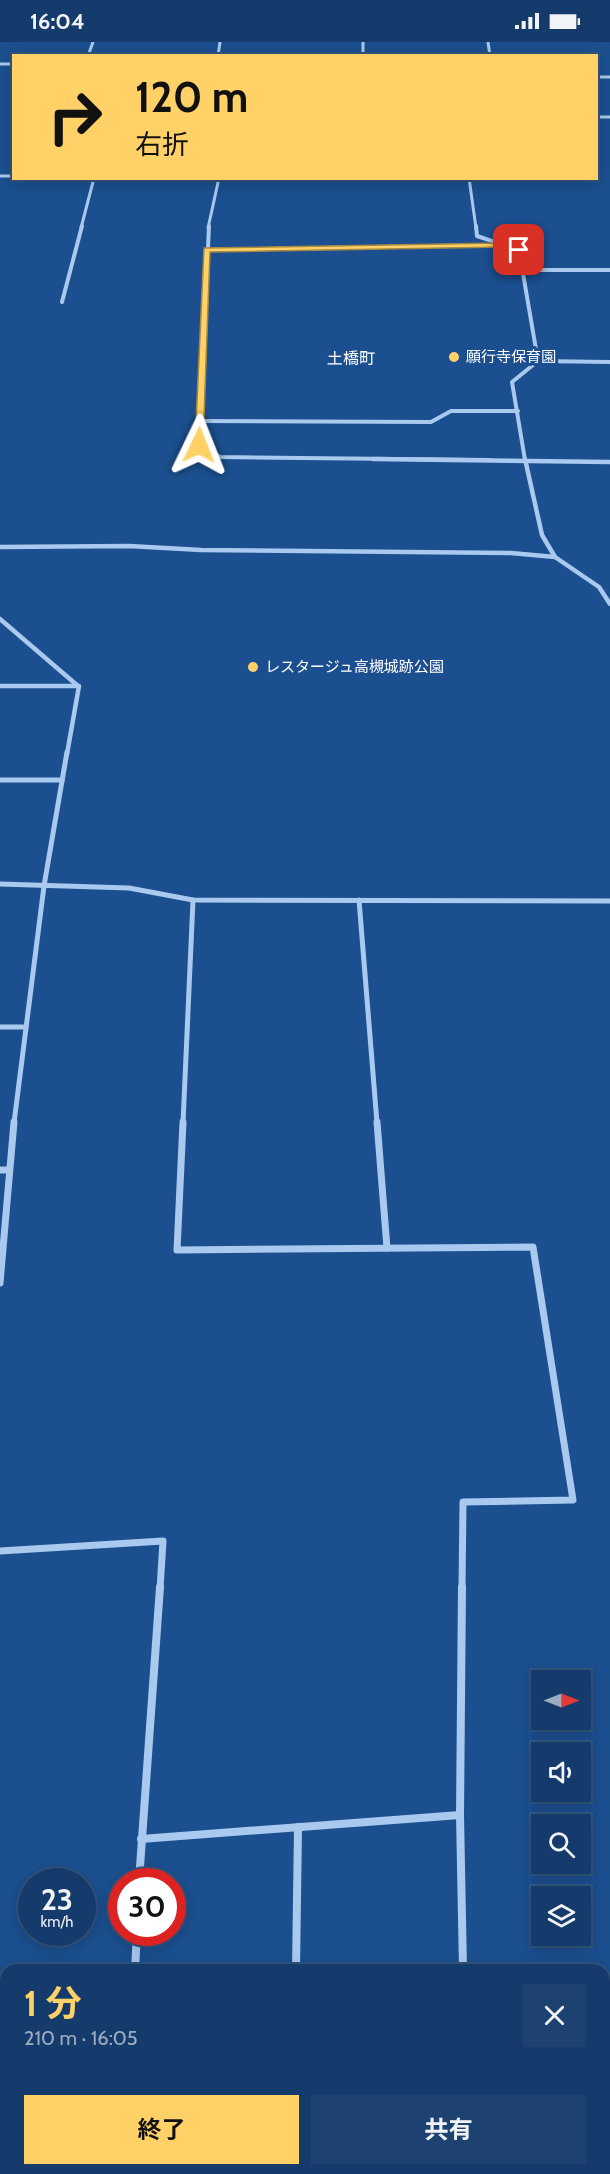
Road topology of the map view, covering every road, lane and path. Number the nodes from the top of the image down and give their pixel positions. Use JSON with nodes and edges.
{"nodes":[{"id":1,"x":93,"y":180,"type":"edge"},
{"id":2,"x":218,"y":180,"type":"edge"},
{"id":3,"x":469,"y":180,"type":"edge"},
{"id":4,"x":503,"y":245,"type":"junction"},
{"id":5,"x":206,"y":250,"type":"junction"},
{"id":6,"x":522,"y":270,"type":"junction"},
{"id":7,"x":610,"y":270,"type":"edge"},
{"id":8,"x":62,"y":302,"type":"dead end"},
{"id":9,"x":538,"y":361,"type":"junction"},
{"id":10,"x":610,"y":362,"type":"edge"},
{"id":11,"x":518,"y":411,"type":"junction"},
{"id":12,"x":200,"y":421,"type":"junction"},
{"id":13,"x":525,"y":461,"type":"junction"},
{"id":14,"x":610,"y":462,"type":"edge"},
{"id":15,"x":0,"y":547,"type":"edge"},
{"id":16,"x":555,"y":557,"type":"junction"},
{"id":17,"x":610,"y":604,"type":"edge"},
{"id":18,"x":0,"y":619,"type":"edge"},
{"id":19,"x":0,"y":686,"type":"edge"},
{"id":20,"x":78,"y":686,"type":"junction"},
{"id":21,"x":0,"y":780,"type":"edge"},
{"id":22,"x":62,"y":780,"type":"junction"},
{"id":23,"x":0,"y":885,"type":"edge"},
{"id":24,"x":44,"y":886,"type":"junction"},
{"id":25,"x":193,"y":900,"type":"junction"},
{"id":26,"x":359,"y":900,"type":"junction"},
{"id":27,"x":610,"y":901,"type":"edge"},
{"id":28,"x":0,"y":1027,"type":"edge"},
{"id":29,"x":26,"y":1027,"type":"junction"},
{"id":30,"x":0,"y":1170,"type":"edge"},
{"id":31,"x":9,"y":1170,"type":"junction"},
{"id":32,"x":387,"y":1248,"type":"junction"},
{"id":33,"x":0,"y":1283,"type":"edge"},
{"id":34,"x":0,"y":1551,"type":"edge"},
{"id":35,"x":460,"y":1815,"type":"junction"},
{"id":36,"x":298,"y":1827,"type":"junction"},
{"id":37,"x":141,"y":1839,"type":"junction"},
{"id":38,"x":140,"y":1868,"type":"edge"},
{"id":39,"x":136,"y":1946,"type":"edge"},
{"id":40,"x":135,"y":1964,"type":"edge"},
{"id":41,"x":296,"y":1964,"type":"edge"},
{"id":42,"x":463,"y":1964,"type":"edge"}],
"edges":[{"from":1,"to":8,"type":"street"},
{"from":2,"to":5,"type":"street"},
{"from":3,"to":4,"type":"street"},
{"from":4,"to":5,"type":"street"},
{"from":4,"to":6,"type":"street"},
{"from":5,"to":12,"type":"street"},
{"from":6,"to":7,"type":"street"},
{"from":6,"to":9,"type":"street"},
{"from":9,"to":10,"type":"street"},
{"from":9,"to":11,"type":"street"},
{"from":11,"to":12,"type":"street"},
{"from":11,"to":13,"type":"street"},
{"from":12,"to":13,"type":"street"},
{"from":13,"to":14,"type":"street"},
{"from":13,"to":16,"type":"street"},
{"from":15,"to":16,"type":"street"},
{"from":16,"to":17,"type":"street"},
{"from":18,"to":20,"type":"street"},
{"from":19,"to":20,"type":"street"},
{"from":20,"to":22,"type":"street"},
{"from":21,"to":22,"type":"street"},
{"from":22,"to":24,"type":"street"},
{"from":23,"to":24,"type":"street"},
{"from":24,"to":25,"type":"street"},
{"from":24,"to":29,"type":"street"},
{"from":25,"to":26,"type":"street"},
{"from":25,"to":32,"type":"street"},
{"from":26,"to":27,"type":"street"},
{"from":26,"to":32,"type":"street"},
{"from":28,"to":29,"type":"street"},
{"from":29,"to":31,"type":"street"},
{"from":30,"to":31,"type":"street"},
{"from":31,"to":33,"type":"street"},
{"from":32,"to":35,"type":"street"},
{"from":34,"to":37,"type":"street"},
{"from":35,"to":36,"type":"street"},
{"from":35,"to":42,"type":"street"},
{"from":36,"to":37,"type":"street"},
{"from":36,"to":41,"type":"street"},
{"from":37,"to":38,"type":"street"},
{"from":39,"to":40,"type":"street"}]}
